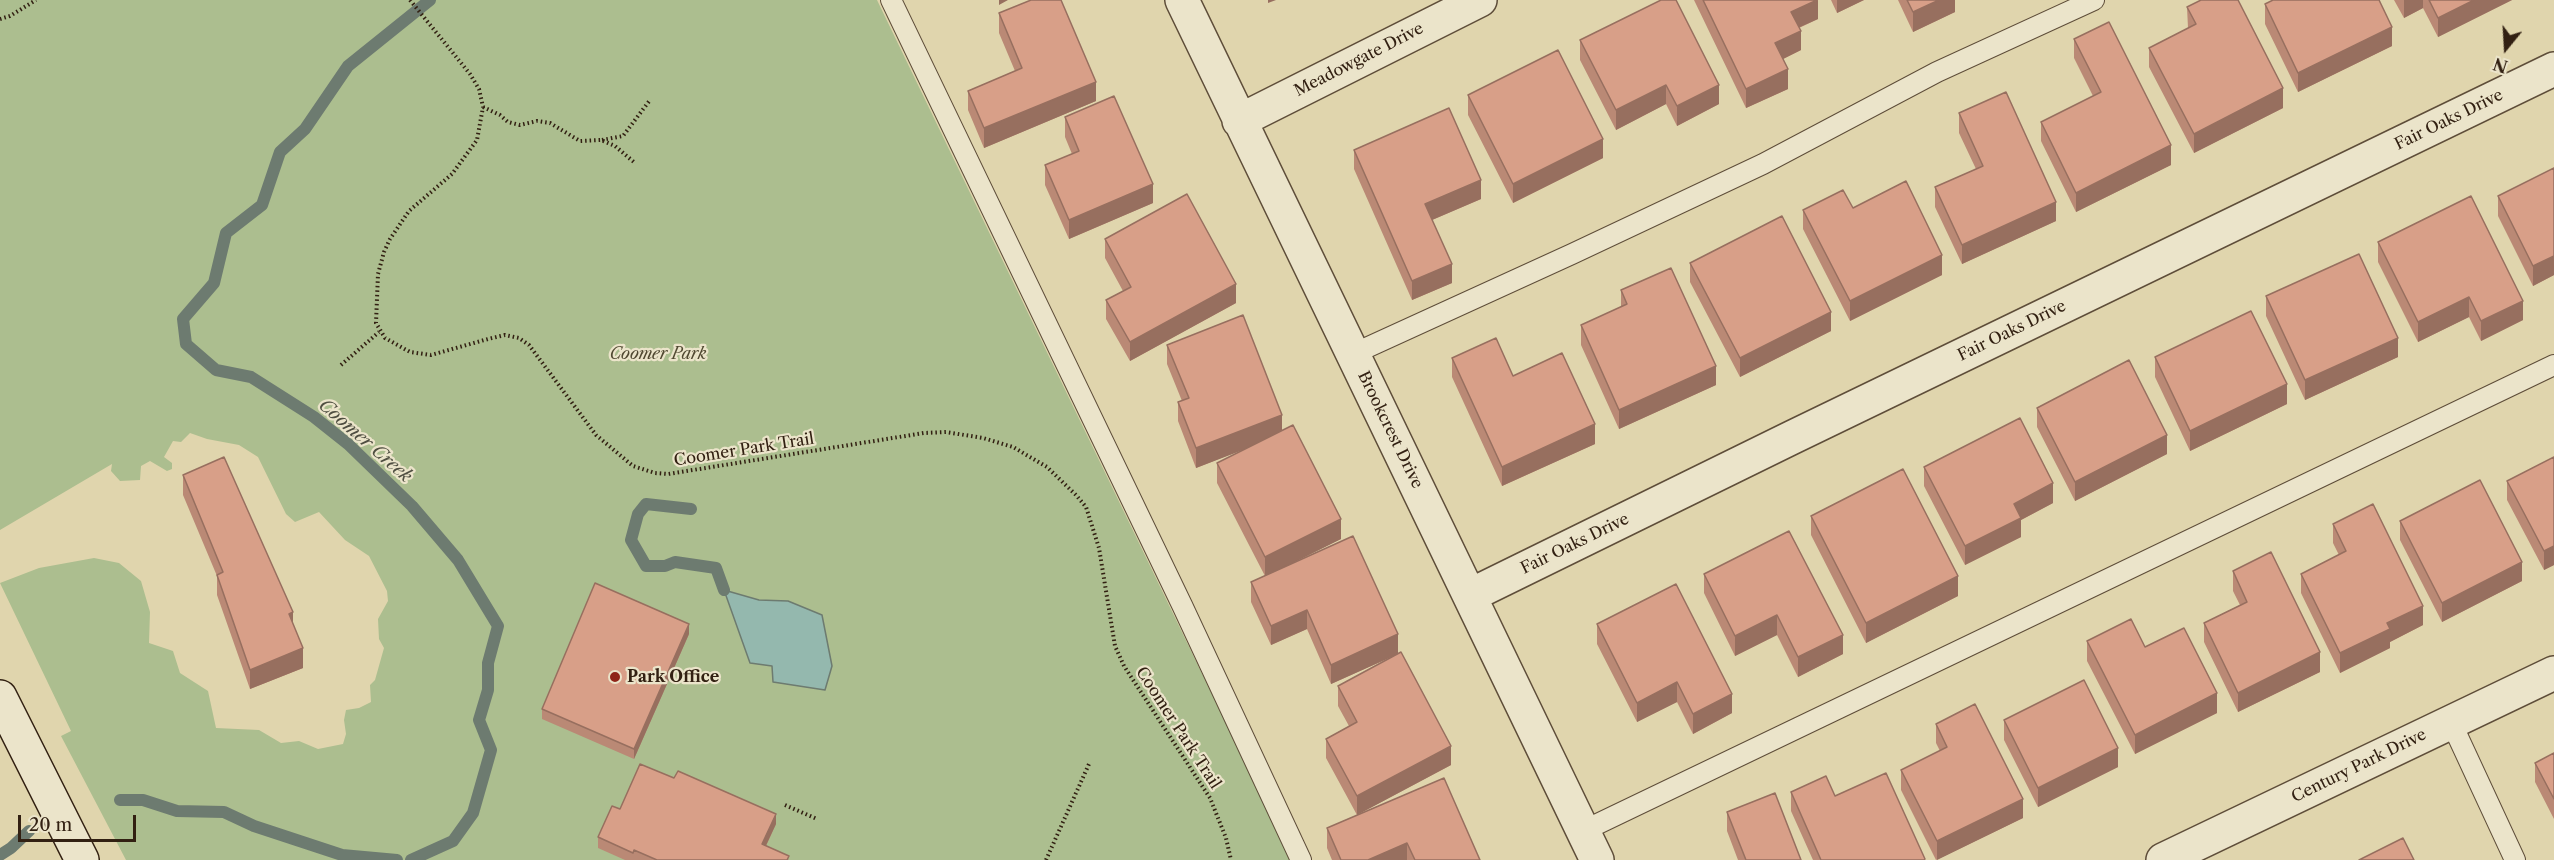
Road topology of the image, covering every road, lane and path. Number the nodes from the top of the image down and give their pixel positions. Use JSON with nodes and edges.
{"nodes":[{"id":1,"x":36,"y":0,"type":"edge"},
{"id":2,"x":410,"y":0,"type":"edge"},
{"id":3,"x":891,"y":0,"type":"edge"},
{"id":4,"x":1182,"y":0,"type":"edge"},
{"id":5,"x":1480,"y":0,"type":"edge"},
{"id":6,"x":2094,"y":0,"type":"edge"},
{"id":7,"x":0,"y":19,"type":"edge"},
{"id":8,"x":2554,"y":69,"type":"edge"},
{"id":9,"x":650,"y":100,"type":"dead end"},
{"id":10,"x":483,"y":107,"type":"junction"},
{"id":11,"x":1239,"y":121,"type":"junction"},
{"id":12,"x":601,"y":140,"type":"junction"},
{"id":13,"x":635,"y":163,"type":"dead end"},
{"id":14,"x":379,"y":332,"type":"junction"},
{"id":15,"x":1353,"y":354,"type":"junction"},
{"id":16,"x":341,"y":365,"type":"dead end"},
{"id":17,"x":2554,"y":365,"type":"edge"},
{"id":18,"x":1471,"y":595,"type":"junction"},
{"id":19,"x":2554,"y":673,"type":"edge"},
{"id":20,"x":0,"y":697,"type":"edge"},
{"id":21,"x":2451,"y":723,"type":"junction"},
{"id":22,"x":1089,"y":764,"type":"dead end"},
{"id":23,"x":785,"y":805,"type":"dead end"},
{"id":24,"x":817,"y":819,"type":"dead end"},
{"id":25,"x":1592,"y":850,"type":"edge"},
{"id":26,"x":2198,"y":852,"type":"edge"},
{"id":27,"x":82,"y":860,"type":"edge"},
{"id":28,"x":1046,"y":860,"type":"edge"},
{"id":29,"x":1232,"y":860,"type":"edge"},
{"id":30,"x":1301,"y":860,"type":"edge"},
{"id":31,"x":2163,"y":860,"type":"edge"},
{"id":32,"x":2515,"y":860,"type":"edge"}],
"edges":[{"from":1,"to":7,"type":"path"},
{"from":2,"to":10,"type":"path"},
{"from":3,"to":30,"type":"lane"},
{"from":4,"to":11,"type":"street","name":"Brookcrest Drive"},
{"from":5,"to":11,"type":"street","name":"Meadowgate Drive"},
{"from":6,"to":15,"type":"lane"},
{"from":8,"to":18,"type":"street","name":"Fair Oaks Drive"},
{"from":9,"to":12,"type":"path"},
{"from":10,"to":12,"type":"path"},
{"from":10,"to":14,"type":"path"},
{"from":11,"to":15,"type":"street","name":"Brookcrest Drive"},
{"from":12,"to":13,"type":"path"},
{"from":14,"to":16,"type":"path"},
{"from":14,"to":29,"type":"path","name":"Coomer Park Trail"},
{"from":15,"to":18,"type":"street","name":"Brookcrest Drive"},
{"from":17,"to":25,"type":"lane"},
{"from":18,"to":25,"type":"street","name":"Brookcrest Drive"},
{"from":19,"to":21,"type":"street","name":"Century Park Drive"},
{"from":20,"to":27,"type":"street"},
{"from":21,"to":26,"type":"street","name":"Century Park Drive"},
{"from":21,"to":32,"type":"lane"},
{"from":22,"to":28,"type":"path"},
{"from":23,"to":24,"type":"path"},
{"from":26,"to":31,"type":"street","name":"Century Park Drive"}]}
